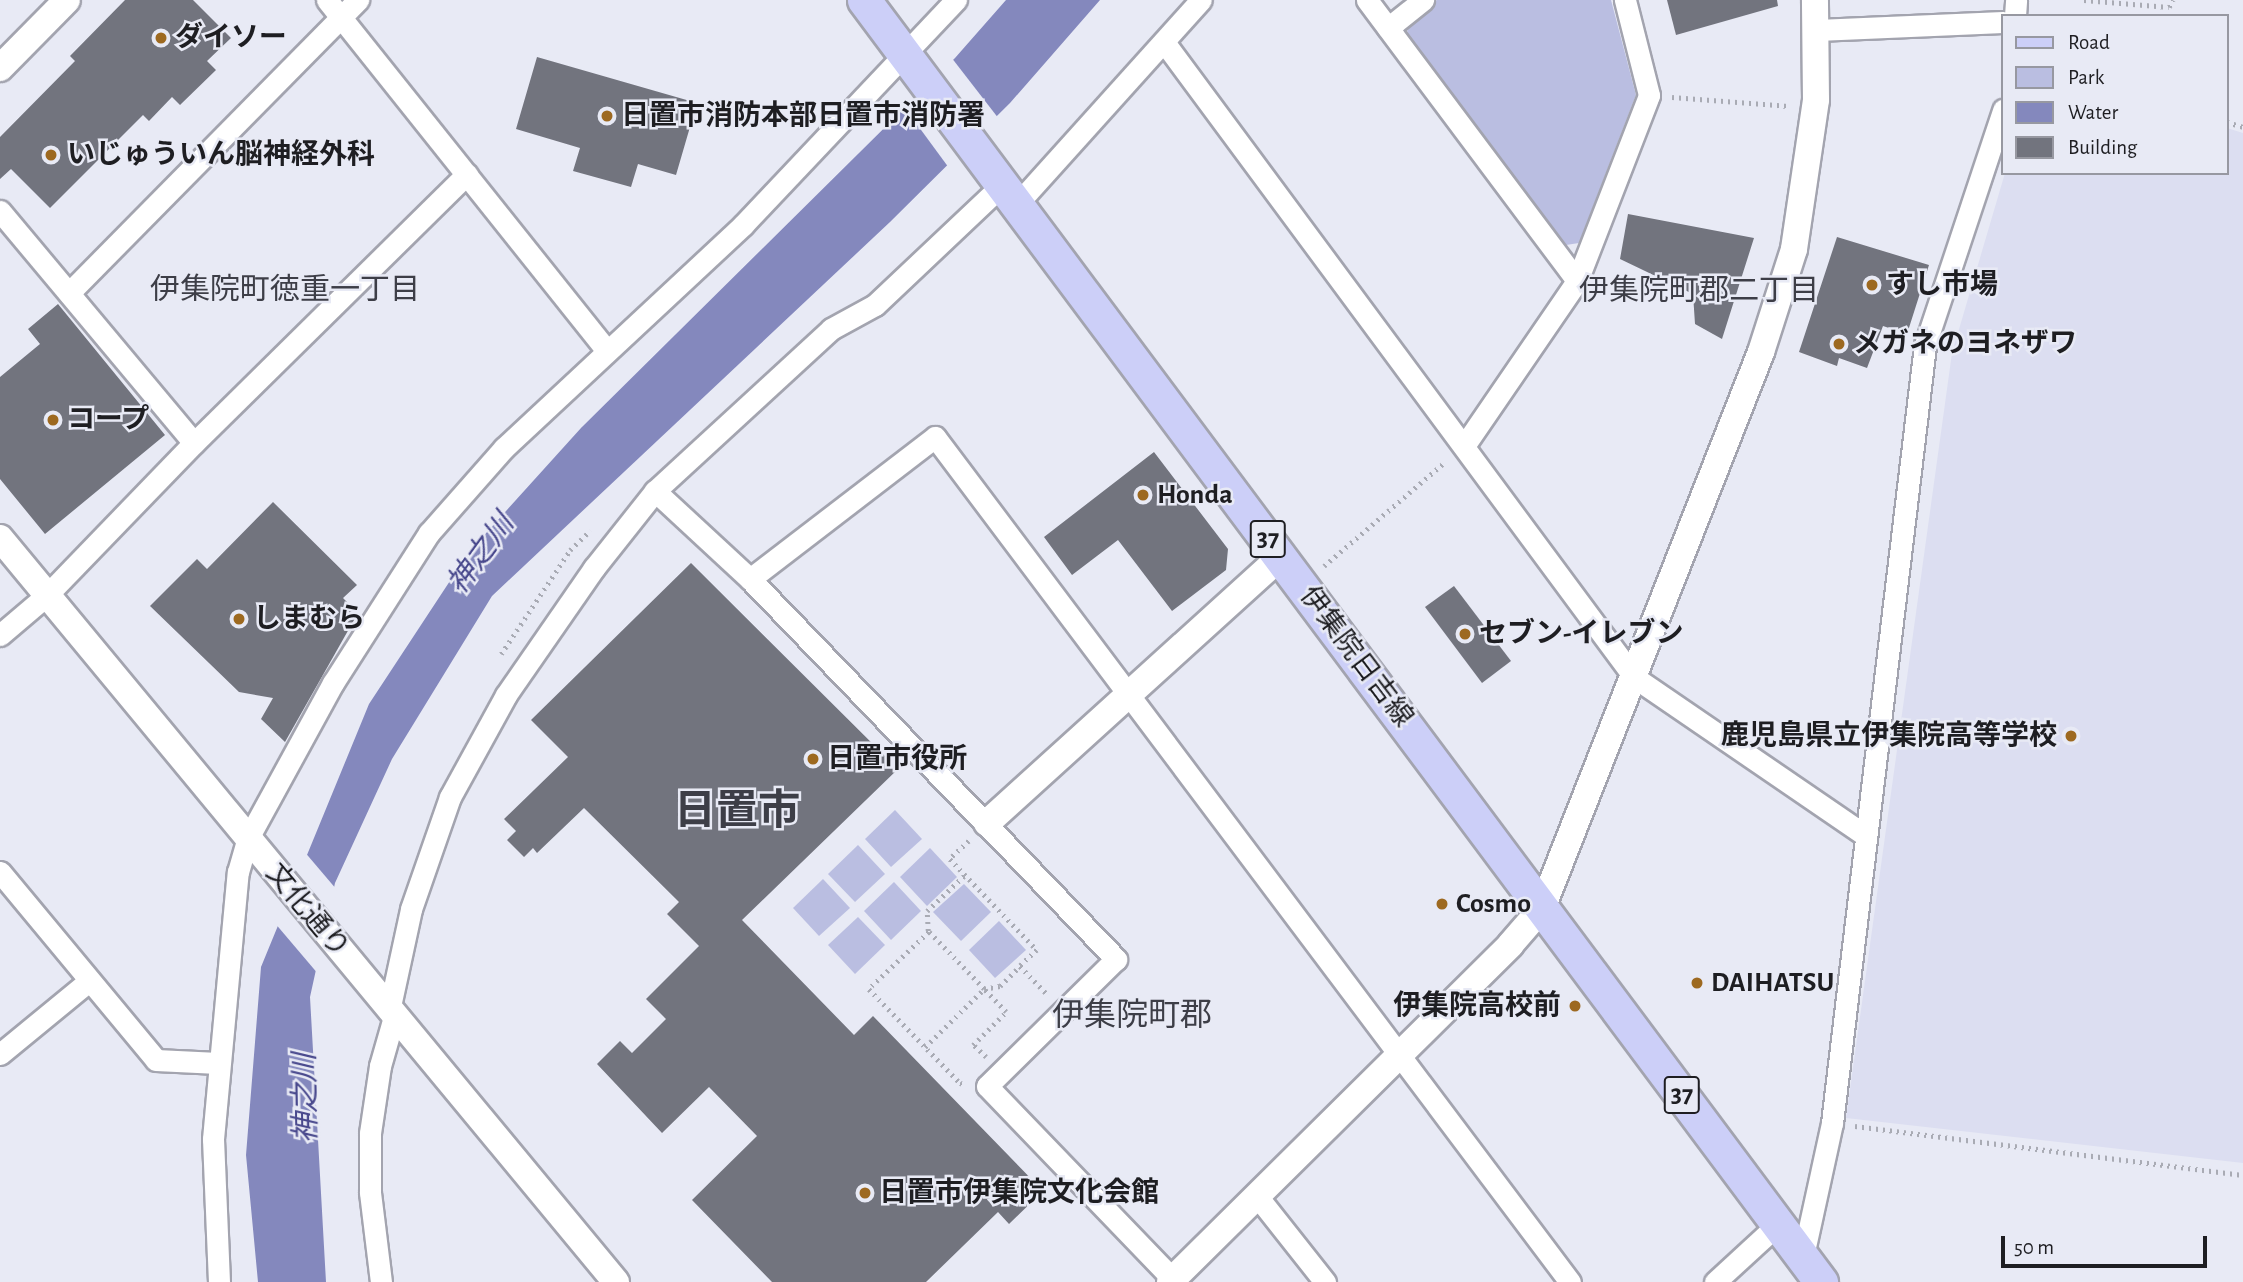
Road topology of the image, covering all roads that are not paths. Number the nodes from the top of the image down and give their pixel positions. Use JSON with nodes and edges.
{"nodes":[{"id":1,"x":67,"y":0,"type":"edge"},
{"id":2,"x":327,"y":0,"type":"edge"},
{"id":3,"x":358,"y":0,"type":"edge"},
{"id":4,"x":864,"y":0,"type":"edge"},
{"id":5,"x":956,"y":0,"type":"edge"},
{"id":6,"x":1201,"y":0,"type":"edge"},
{"id":7,"x":1367,"y":0,"type":"edge"},
{"id":8,"x":1423,"y":0,"type":"edge"},
{"id":9,"x":1625,"y":0,"type":"edge"},
{"id":10,"x":1815,"y":0,"type":"edge"},
{"id":11,"x":341,"y":17,"type":"junction"},
{"id":12,"x":2002,"y":22,"type":"edge"},
{"id":13,"x":1388,"y":28,"type":"junction"},
{"id":14,"x":1817,"y":30,"type":"junction"},
{"id":15,"x":1164,"y":42,"type":"junction"},
{"id":16,"x":911,"y":62,"type":"junction"},
{"id":17,"x":0,"y":68,"type":"edge"},
{"id":18,"x":2002,"y":113,"type":"edge"},
{"id":19,"x":467,"y":174,"type":"junction"},
{"id":20,"x":1005,"y":186,"type":"junction"},
{"id":21,"x":0,"y":211,"type":"edge"},
{"id":22,"x":1577,"y":281,"type":"junction"},
{"id":23,"x":69,"y":293,"type":"junction"},
{"id":24,"x":606,"y":350,"type":"junction"},
{"id":25,"x":194,"y":443,"type":"junction"},
{"id":26,"x":1464,"y":446,"type":"junction"},
{"id":27,"x":655,"y":491,"type":"junction"},
{"id":28,"x":0,"y":538,"type":"edge"},
{"id":29,"x":1281,"y":556,"type":"junction"},
{"id":30,"x":750,"y":579,"type":"junction"},
{"id":31,"x":47,"y":596,"type":"junction"},
{"id":32,"x":0,"y":635,"type":"edge"},
{"id":33,"x":1634,"y":677,"type":"junction"},
{"id":34,"x":1129,"y":691,"type":"junction"},
{"id":35,"x":987,"y":824,"type":"junction"},
{"id":36,"x":1866,"y":836,"type":"junction"},
{"id":37,"x":247,"y":840,"type":"junction"},
{"id":38,"x":0,"y":872,"type":"edge"},
{"id":39,"x":1542,"y":908,"type":"junction"},
{"id":40,"x":89,"y":981,"type":"junction"},
{"id":41,"x":385,"y":1006,"type":"junction"},
{"id":42,"x":0,"y":1054,"type":"edge"},
{"id":43,"x":1400,"y":1056,"type":"junction"},
{"id":44,"x":218,"y":1063,"type":"junction"},
{"id":45,"x":1257,"y":1196,"type":"junction"},
{"id":46,"x":1778,"y":1224,"type":"junction"},
{"id":47,"x":1812,"y":1269,"type":"edge"},
{"id":48,"x":1171,"y":1281,"type":"edge"},
{"id":49,"x":219,"y":1282,"type":"edge"},
{"id":50,"x":381,"y":1282,"type":"edge"},
{"id":51,"x":616,"y":1282,"type":"edge"},
{"id":52,"x":1325,"y":1282,"type":"edge"},
{"id":53,"x":1570,"y":1282,"type":"edge"},
{"id":54,"x":1715,"y":1282,"type":"edge"}],
"edges":[{"from":1,"to":17,"type":"street"},
{"from":2,"to":11,"type":"street"},
{"from":3,"to":11,"type":"street"},
{"from":4,"to":16,"type":"main road","name":"伊集院日吉線","number":"37"},
{"from":5,"to":16,"type":"street"},
{"from":6,"to":15,"type":"street"},
{"from":7,"to":13,"type":"street"},
{"from":8,"to":13,"type":"street"},
{"from":9,"to":22,"type":"street"},
{"from":10,"to":14,"type":"street"},
{"from":11,"to":19,"type":"street"},
{"from":11,"to":23,"type":"street"},
{"from":12,"to":14,"type":"street"},
{"from":13,"to":22,"type":"street"},
{"from":14,"to":33,"type":"street"},
{"from":15,"to":20,"type":"street"},
{"from":15,"to":26,"type":"street"},
{"from":16,"to":20,"type":"main road","name":"伊集院日吉線","number":"37"},
{"from":16,"to":24,"type":"street"},
{"from":18,"to":36,"type":"street"},
{"from":19,"to":24,"type":"street"},
{"from":19,"to":25,"type":"street"},
{"from":20,"to":27,"type":"street"},
{"from":20,"to":29,"type":"main road","name":"伊集院日吉線","number":"37"},
{"from":21,"to":23,"type":"street"},
{"from":22,"to":26,"type":"street"},
{"from":23,"to":25,"type":"street"},
{"from":24,"to":37,"type":"street"},
{"from":25,"to":31,"type":"street"},
{"from":26,"to":33,"type":"street"},
{"from":27,"to":30,"type":"street"},
{"from":27,"to":41,"type":"street"},
{"from":28,"to":31,"type":"street","name":"文化通り"},
{"from":29,"to":34,"type":"street"},
{"from":29,"to":39,"type":"main road","name":"伊集院日吉線","number":"37"},
{"from":30,"to":34,"type":"street"},
{"from":30,"to":35,"type":"street"},
{"from":31,"to":32,"type":"street"},
{"from":31,"to":37,"type":"street","name":"文化通り"},
{"from":33,"to":36,"type":"street"},
{"from":33,"to":39,"type":"street"},
{"from":34,"to":35,"type":"street"},
{"from":34,"to":43,"type":"street"},
{"from":35,"to":48,"type":"street"},
{"from":36,"to":47,"type":"street"},
{"from":37,"to":41,"type":"street","name":"文化通り"},
{"from":37,"to":44,"type":"street"},
{"from":38,"to":40,"type":"street"},
{"from":39,"to":43,"type":"street"},
{"from":39,"to":46,"type":"main road","name":"伊集院日吉線","number":"37"},
{"from":40,"to":42,"type":"street"},
{"from":40,"to":44,"type":"street"},
{"from":41,"to":50,"type":"street"},
{"from":41,"to":51,"type":"street","name":"文化通り"},
{"from":43,"to":45,"type":"street"},
{"from":43,"to":53,"type":"street"},
{"from":44,"to":49,"type":"street"},
{"from":45,"to":48,"type":"street"},
{"from":45,"to":52,"type":"street"},
{"from":46,"to":47,"type":"main road","name":"伊集院日吉線","number":"37"},
{"from":46,"to":54,"type":"street"}]}
